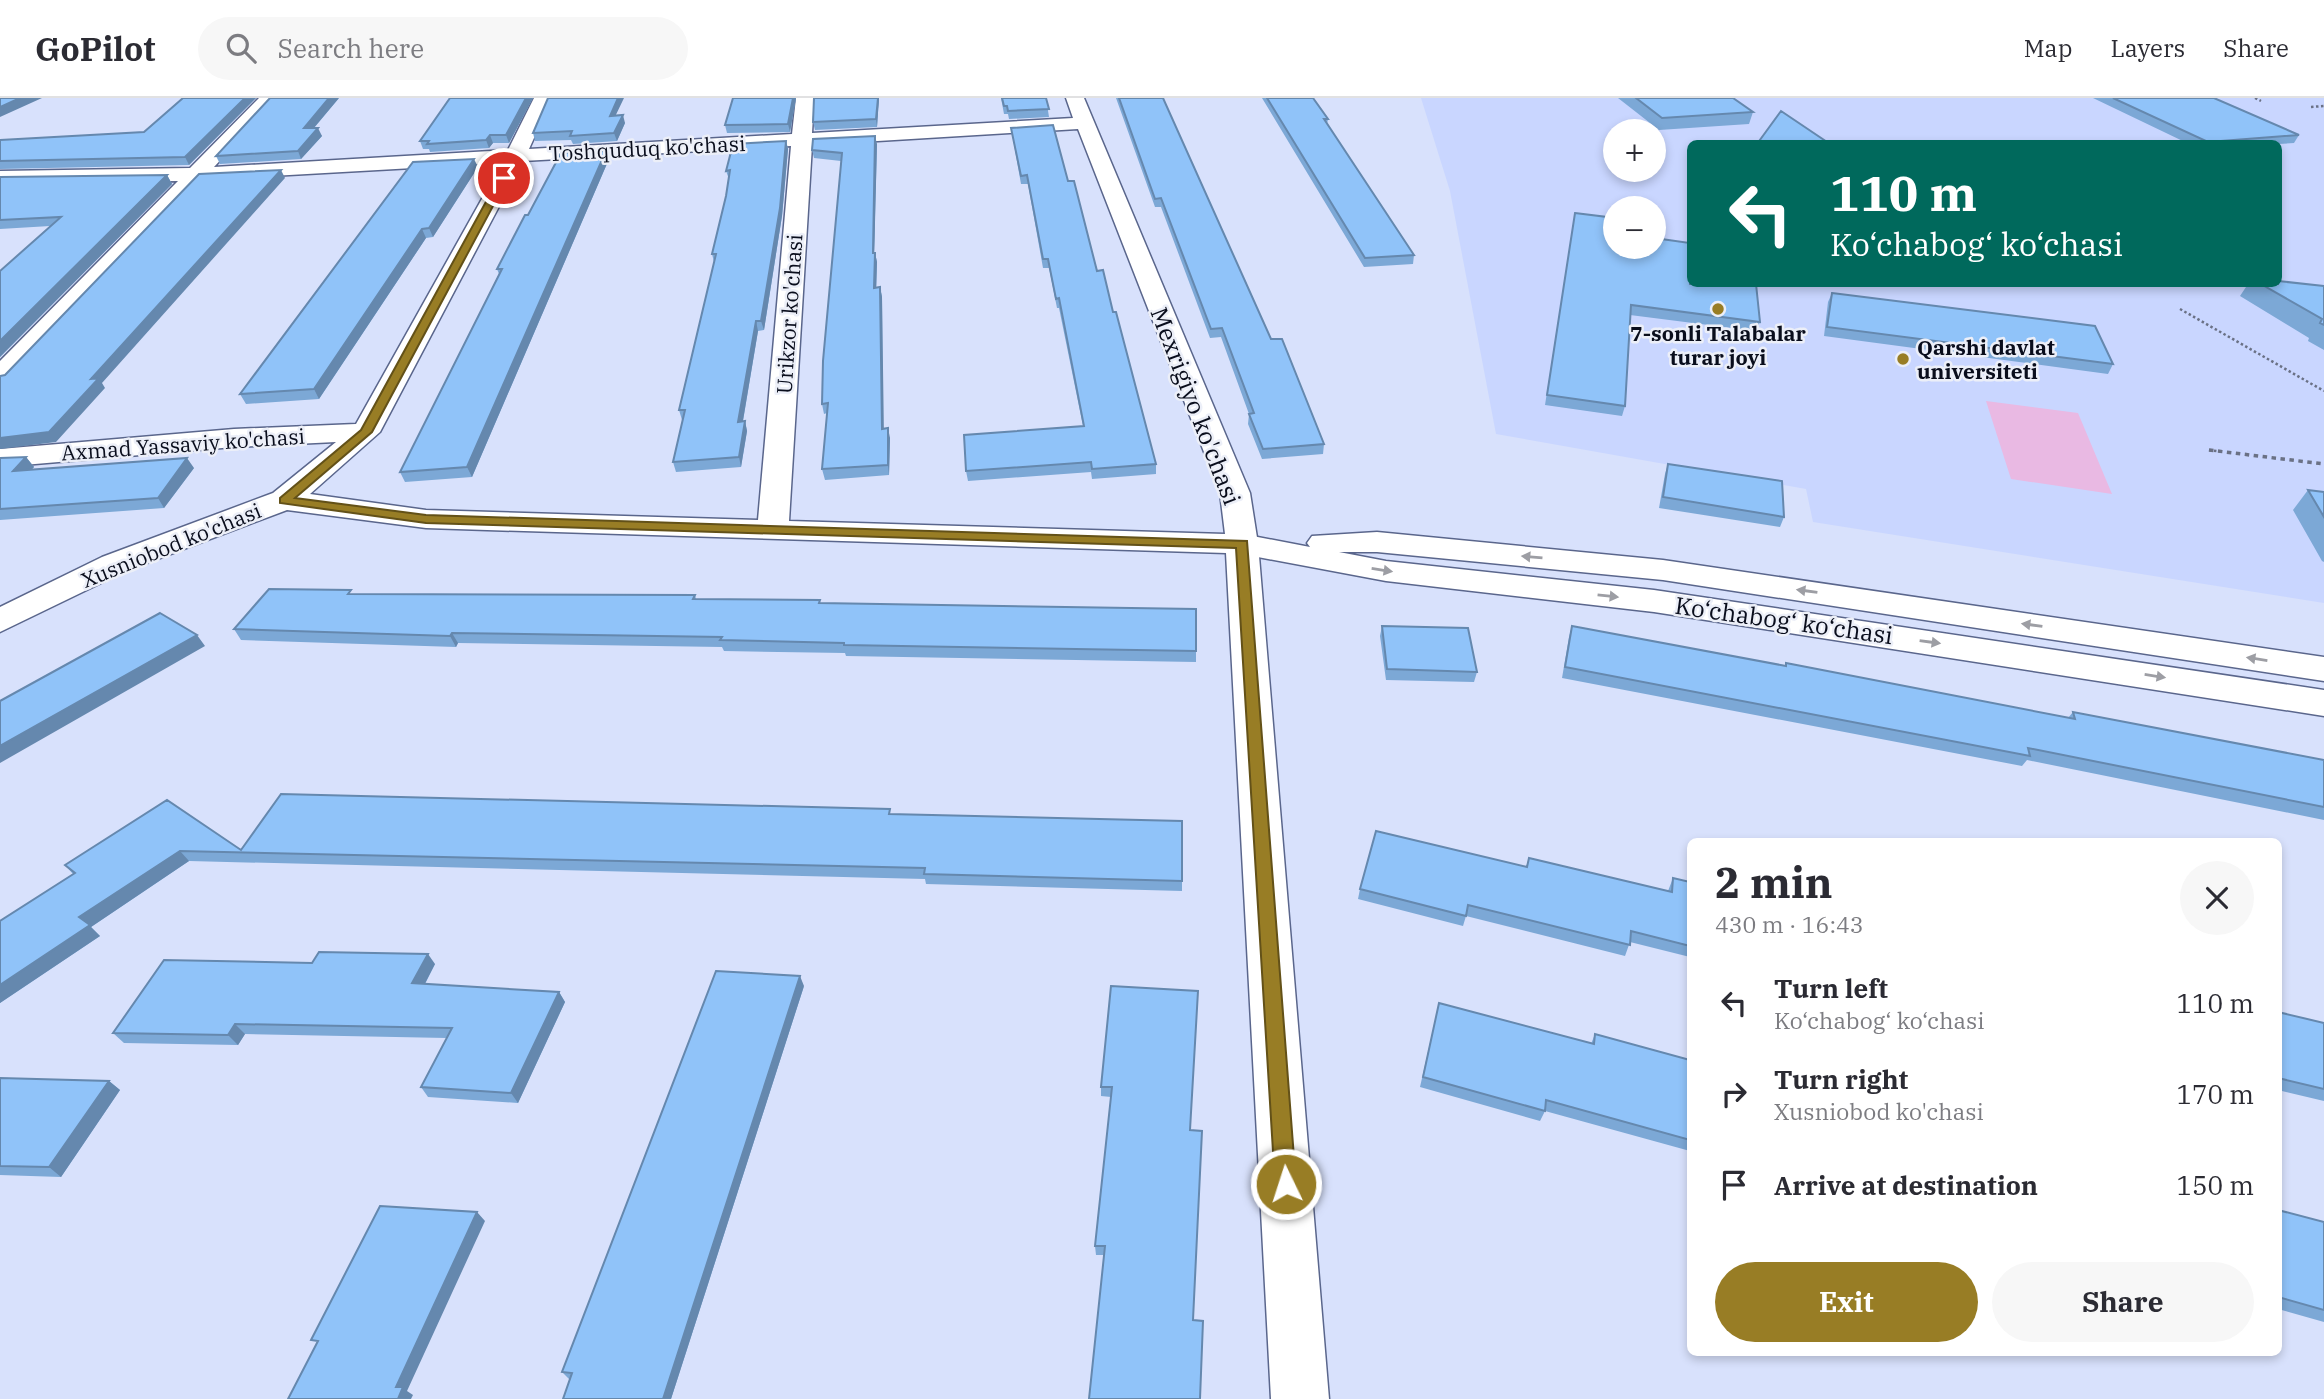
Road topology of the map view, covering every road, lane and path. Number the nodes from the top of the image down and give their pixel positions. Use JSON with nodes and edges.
{"nodes":[{"id":1,"x":269,"y":98,"type":"edge"},
{"id":2,"x":543,"y":98,"type":"edge"},
{"id":3,"x":806,"y":98,"type":"edge"},
{"id":4,"x":2255,"y":98,"type":"edge"},
{"id":5,"x":2261,"y":101,"type":"dead end"},
{"id":6,"x":2324,"y":106,"type":"edge"},
{"id":7,"x":2311,"y":107,"type":"dead end"},
{"id":8,"x":1079,"y":110,"type":"edge"},
{"id":9,"x":802,"y":139,"type":"junction"},
{"id":10,"x":516,"y":155,"type":"junction"},
{"id":11,"x":195,"y":174,"type":"junction"},
{"id":12,"x":0,"y":177,"type":"edge"},
{"id":13,"x":2180,"y":309,"type":"dead end"},
{"id":14,"x":0,"y":377,"type":"edge"},
{"id":15,"x":2324,"y":391,"type":"edge"},
{"id":16,"x":366,"y":432,"type":"junction"},
{"id":17,"x":2209,"y":450,"type":"dead end"},
{"id":18,"x":0,"y":458,"type":"edge"},
{"id":19,"x":2324,"y":464,"type":"edge"},
{"id":20,"x":284,"y":500,"type":"junction"},
{"id":21,"x":773,"y":529,"type":"junction"},
{"id":22,"x":1242,"y":544,"type":"junction"},
{"id":23,"x":0,"y":621,"type":"edge"},
{"id":24,"x":2324,"y":669,"type":"edge"},
{"id":25,"x":2324,"y":703,"type":"edge"},
{"id":26,"x":1300,"y":1399,"type":"edge"}],
"edges":[{"from":1,"to":11,"type":"street"},
{"from":2,"to":10,"type":"street","name":"Xusniobod ko'chasi"},
{"from":3,"to":9,"type":"street","name":"Urikzor ko'chasi"},
{"from":4,"to":5,"type":"path"},
{"from":6,"to":7,"type":"path"},
{"from":8,"to":9,"type":"street","name":"Toshquduq ko'chasi"},
{"from":8,"to":22,"type":"street","name":"Mexrigiyo ko'chasi"},
{"from":9,"to":10,"type":"street","name":"Toshquduq ko'chasi"},
{"from":9,"to":21,"type":"street","name":"Urikzor ko'chasi"},
{"from":10,"to":11,"type":"street","name":"Toshquduq ko'chasi"},
{"from":10,"to":16,"type":"street","name":"Xusniobod ko'chasi"},
{"from":11,"to":12,"type":"street","name":"Toshquduq ko'chasi"},
{"from":11,"to":14,"type":"street"},
{"from":13,"to":15,"type":"path"},
{"from":16,"to":18,"type":"street","name":"Axmad Yassaviy ko'chasi"},
{"from":16,"to":20,"type":"street","name":"Xusniobod ko'chasi"},
{"from":17,"to":19,"type":"path"},
{"from":20,"to":21,"type":"street","name":"Ko‘chabog‘ ko‘chasi"},
{"from":20,"to":23,"type":"street","name":"Xusniobod ko'chasi"},
{"from":21,"to":22,"type":"street","name":"Ko‘chabog‘ ko‘chasi"},
{"from":24,"to":22,"type":"street","name":"Ko‘chabog‘ ko‘chasi","one_way":true},
{"from":22,"to":25,"type":"street","name":"Ko‘chabog‘ ko‘chasi","one_way":true},
{"from":22,"to":26,"type":"street","name":"Mexrigiyo ko'chasi"}]}
